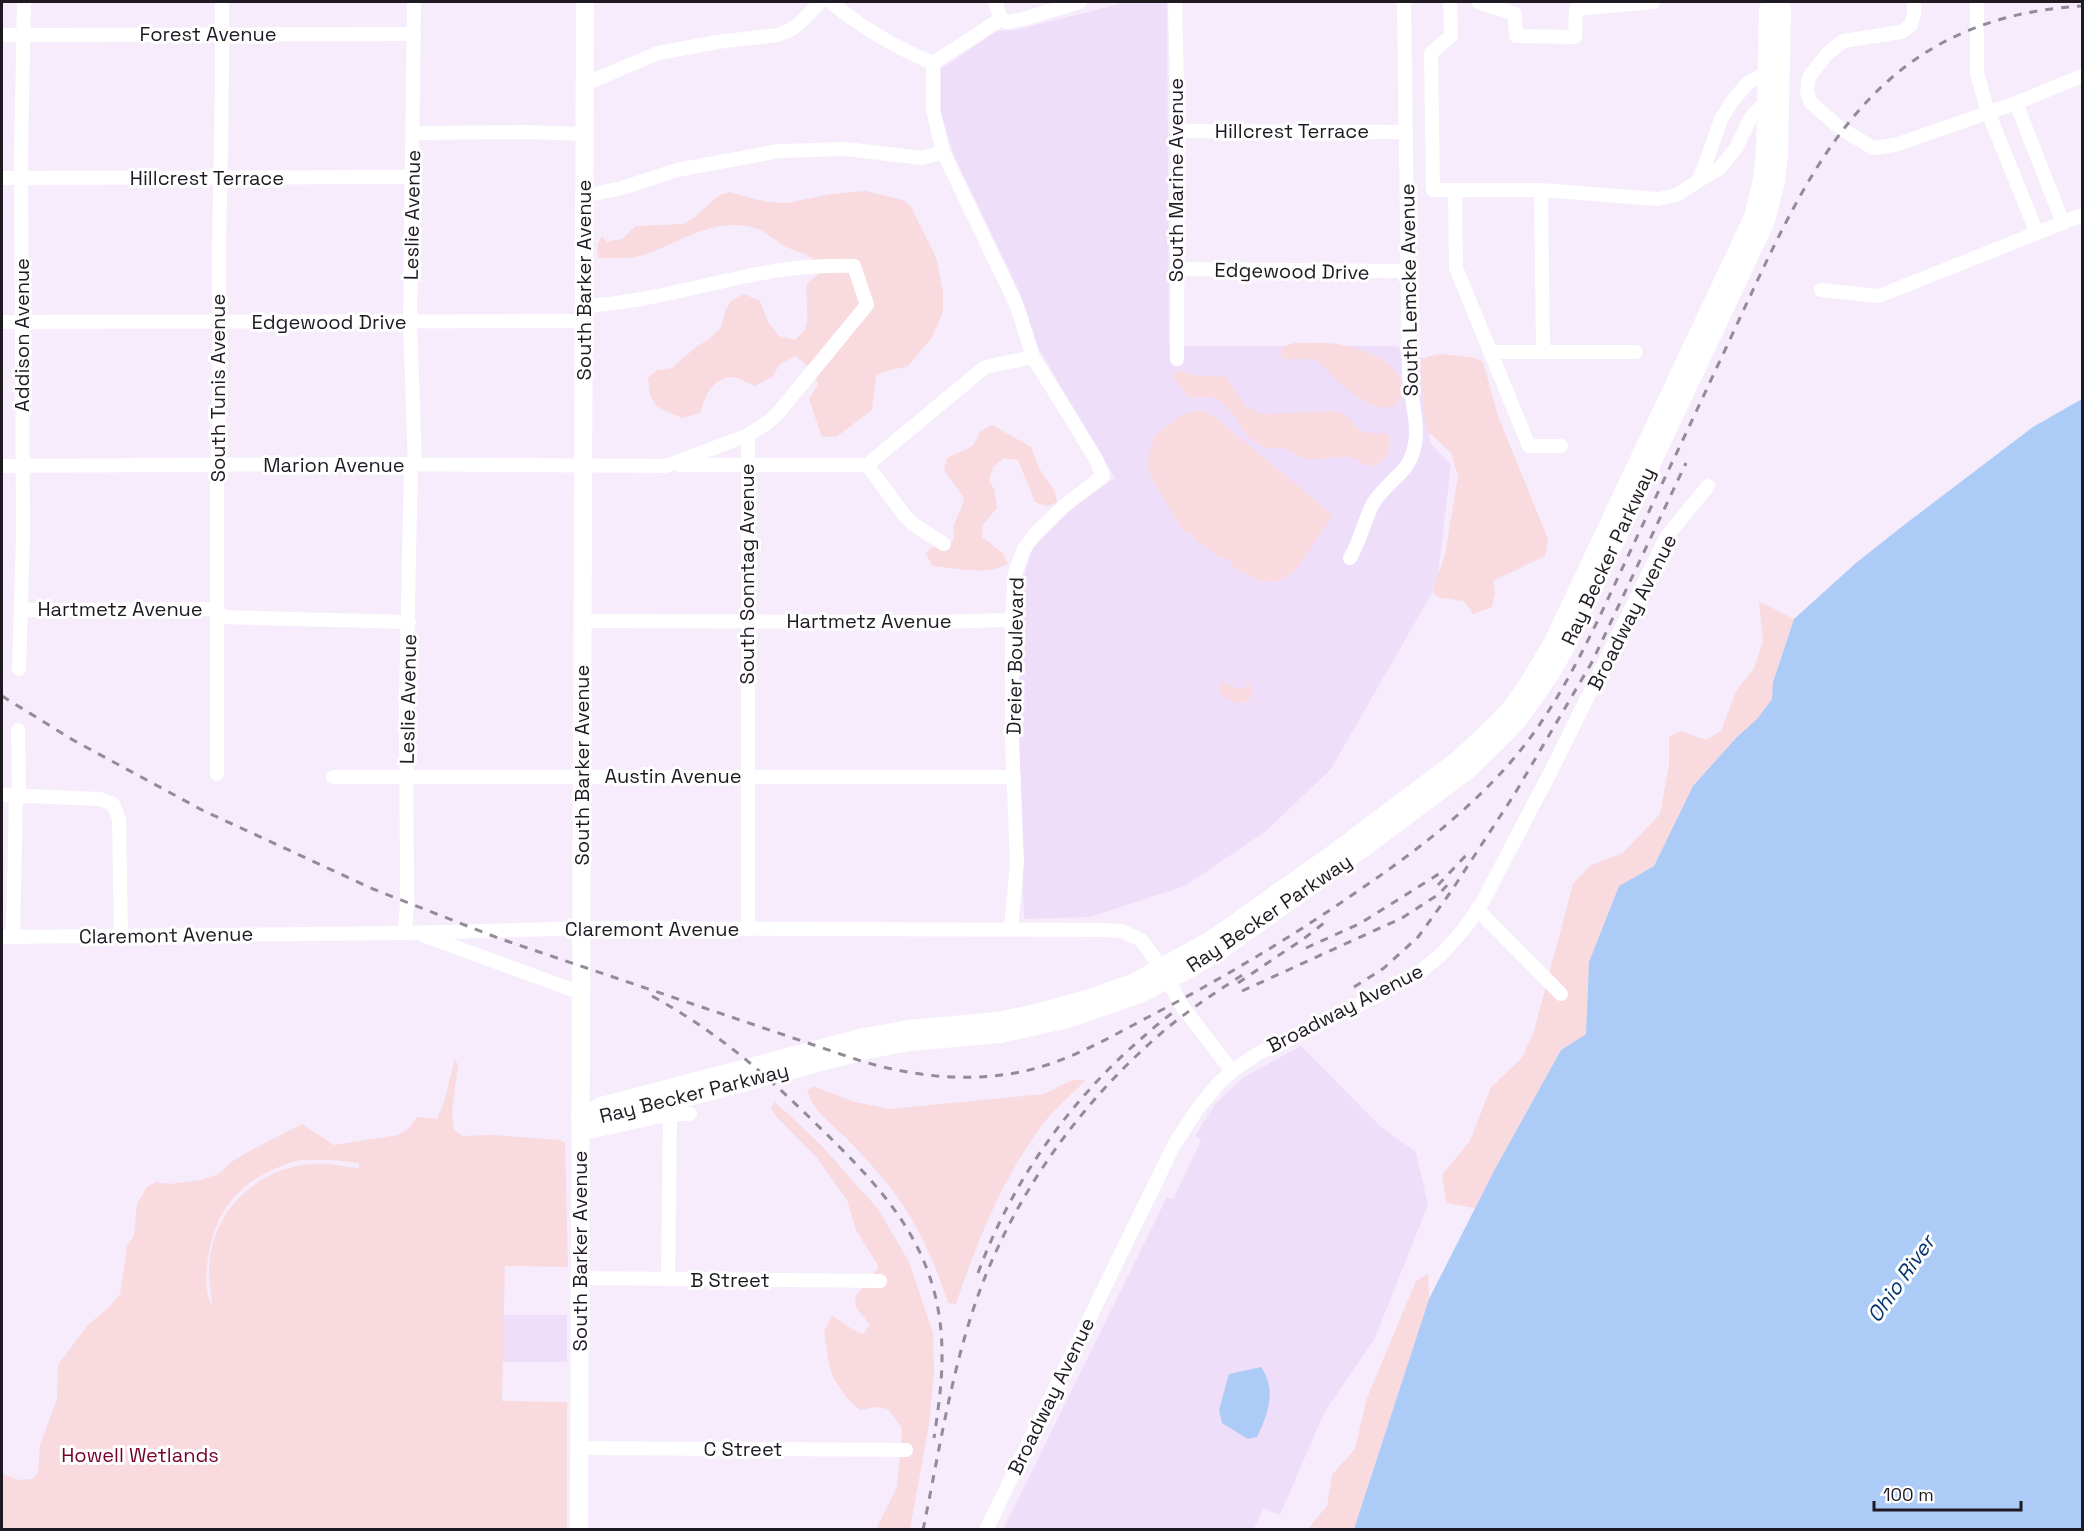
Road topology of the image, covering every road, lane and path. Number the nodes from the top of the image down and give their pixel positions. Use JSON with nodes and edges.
{"nodes":[{"id":1,"x":24,"y":2,"type":"edge"},
{"id":2,"x":222,"y":2,"type":"edge"},
{"id":3,"x":414,"y":2,"type":"edge"},
{"id":4,"x":585,"y":2,"type":"edge"},
{"id":5,"x":820,"y":2,"type":"edge"},
{"id":6,"x":831,"y":2,"type":"edge"},
{"id":7,"x":996,"y":2,"type":"edge"},
{"id":8,"x":1080,"y":2,"type":"edge"},
{"id":9,"x":1174,"y":2,"type":"edge"},
{"id":10,"x":1404,"y":2,"type":"edge"},
{"id":11,"x":1450,"y":2,"type":"edge"},
{"id":12,"x":1478,"y":2,"type":"edge"},
{"id":13,"x":1653,"y":2,"type":"edge"},
{"id":14,"x":1772,"y":2,"type":"edge"},
{"id":15,"x":1780,"y":2,"type":"edge"},
{"id":16,"x":1914,"y":2,"type":"edge"},
{"id":17,"x":1977,"y":2,"type":"edge"},
{"id":18,"x":1001,"y":19,"type":"junction"},
{"id":19,"x":222,"y":34,"type":"junction"},
{"id":20,"x":414,"y":34,"type":"junction"},
{"id":21,"x":2,"y":35,"type":"edge"},
{"id":22,"x":23,"y":35,"type":"junction"},
{"id":23,"x":933,"y":63,"type":"junction"},
{"id":24,"x":1767,"y":73,"type":"junction"},
{"id":25,"x":2082,"y":76,"type":"edge"},
{"id":26,"x":585,"y":84,"type":"junction"},
{"id":27,"x":1767,"y":101,"type":"junction"},
{"id":28,"x":2016,"y":103,"type":"junction"},
{"id":29,"x":1988,"y":112,"type":"junction"},
{"id":30,"x":1178,"y":131,"type":"junction"},
{"id":31,"x":1406,"y":132,"type":"junction"},
{"id":32,"x":414,"y":133,"type":"junction"},
{"id":33,"x":585,"y":134,"type":"junction"},
{"id":34,"x":943,"y":152,"type":"junction"},
{"id":35,"x":413,"y":177,"type":"junction"},
{"id":36,"x":2,"y":178,"type":"edge"},
{"id":37,"x":22,"y":178,"type":"junction"},
{"id":38,"x":221,"y":178,"type":"junction"},
{"id":39,"x":1698,"y":181,"type":"junction"},
{"id":40,"x":1455,"y":190,"type":"junction"},
{"id":41,"x":1541,"y":190,"type":"junction"},
{"id":42,"x":584,"y":196,"type":"junction"},
{"id":43,"x":2082,"y":215,"type":"edge"},
{"id":44,"x":2064,"y":223,"type":"junction"},
{"id":45,"x":2037,"y":233,"type":"junction"},
{"id":46,"x":854,"y":268,"type":"joint"},
{"id":47,"x":1177,"y":269,"type":"junction"},
{"id":48,"x":1407,"y":271,"type":"junction"},
{"id":49,"x":1821,"y":290,"type":"dead end"},
{"id":50,"x":584,"y":314,"type":"junction"},
{"id":51,"x":410,"y":321,"type":"junction"},
{"id":52,"x":2,"y":322,"type":"edge"},
{"id":53,"x":21,"y":322,"type":"junction"},
{"id":54,"x":219,"y":322,"type":"junction"},
{"id":55,"x":1490,"y":352,"type":"junction"},
{"id":56,"x":1543,"y":352,"type":"junction"},
{"id":57,"x":1636,"y":352,"type":"dead end"},
{"id":58,"x":1033,"y":357,"type":"junction"},
{"id":59,"x":1177,"y":359,"type":"dead end"},
{"id":60,"x":748,"y":435,"type":"junction"},
{"id":61,"x":1561,"y":446,"type":"dead end"},
{"id":62,"x":217,"y":465,"type":"junction"},
{"id":63,"x":413,"y":465,"type":"junction"},
{"id":64,"x":747,"y":465,"type":"junction"},
{"id":65,"x":867,"y":465,"type":"junction"},
{"id":66,"x":2,"y":466,"type":"edge"},
{"id":67,"x":23,"y":466,"type":"junction"},
{"id":68,"x":583,"y":466,"type":"junction"},
{"id":69,"x":666,"y":466,"type":"junction"},
{"id":70,"x":1708,"y":486,"type":"dead end"},
{"id":71,"x":944,"y":544,"type":"dead end"},
{"id":72,"x":1350,"y":558,"type":"dead end"},
{"id":73,"x":21,"y":610,"type":"junction"},
{"id":74,"x":218,"y":613,"type":"junction"},
{"id":75,"x":1012,"y":620,"type":"junction"},
{"id":76,"x":582,"y":621,"type":"junction"},
{"id":77,"x":748,"y":621,"type":"junction"},
{"id":78,"x":409,"y":622,"type":"junction"},
{"id":79,"x":19,"y":669,"type":"dead end"},
{"id":80,"x":18,"y":730,"type":"dead end"},
{"id":81,"x":217,"y":774,"type":"dead end"},
{"id":82,"x":407,"y":776,"type":"junction"},
{"id":83,"x":582,"y":776,"type":"junction"},
{"id":84,"x":333,"y":777,"type":"dead end"},
{"id":85,"x":747,"y":777,"type":"junction"},
{"id":86,"x":1014,"y":777,"type":"junction"},
{"id":87,"x":12,"y":795,"type":"edge"},
{"id":88,"x":1478,"y":909,"type":"junction"},
{"id":89,"x":581,"y":928,"type":"junction"},
{"id":90,"x":748,"y":928,"type":"junction"},
{"id":91,"x":1011,"y":929,"type":"junction"},
{"id":92,"x":411,"y":933,"type":"junction"},
{"id":93,"x":121,"y":936,"type":"junction"},
{"id":94,"x":7,"y":937,"type":"edge"},
{"id":95,"x":1165,"y":974,"type":"junction"},
{"id":96,"x":581,"y":993,"type":"junction"},
{"id":97,"x":1561,"y":994,"type":"dead end"},
{"id":98,"x":1232,"y":1071,"type":"junction"},
{"id":99,"x":670,"y":1114,"type":"junction"},
{"id":100,"x":690,"y":1114,"type":"dead end"},
{"id":101,"x":580,"y":1126,"type":"junction"},
{"id":102,"x":580,"y":1278,"type":"junction"},
{"id":103,"x":669,"y":1279,"type":"junction"},
{"id":104,"x":880,"y":1281,"type":"dead end"},
{"id":105,"x":579,"y":1448,"type":"junction"},
{"id":106,"x":906,"y":1450,"type":"dead end"},
{"id":107,"x":579,"y":1530,"type":"edge"},
{"id":108,"x":986,"y":1530,"type":"edge"}],
"edges":[{"from":1,"to":22,"type":"street","name":"Addison Avenue"},
{"from":2,"to":19,"type":"street","name":"South Tunis Avenue"},
{"from":3,"to":20,"type":"street","name":"Leslie Avenue"},
{"from":4,"to":26,"type":"main road","name":"South Barker Avenue"},
{"from":5,"to":26,"type":"street"},
{"from":6,"to":23,"type":"street"},
{"from":7,"to":18,"type":"street"},
{"from":8,"to":18,"type":"street"},
{"from":9,"to":30,"type":"street","name":"South Marine Avenue"},
{"from":10,"to":31,"type":"street","name":"South Lemcke Avenue"},
{"from":11,"to":40,"type":"street"},
{"from":12,"to":13,"type":"street"},
{"from":14,"to":24,"type":"main road","name":"Ray Becker Parkway"},
{"from":15,"to":95,"type":"main road","name":"Ray Becker Parkway"},
{"from":16,"to":29,"type":"street"},
{"from":17,"to":29,"type":"street"},
{"from":18,"to":23,"type":"street"},
{"from":19,"to":20,"type":"street","name":"Forest Avenue"},
{"from":19,"to":22,"type":"street","name":"Forest Avenue"},
{"from":19,"to":38,"type":"street","name":"South Tunis Avenue"},
{"from":20,"to":32,"type":"street","name":"Leslie Avenue"},
{"from":21,"to":22,"type":"street","name":"Forest Avenue"},
{"from":22,"to":37,"type":"street","name":"Addison Avenue"},
{"from":23,"to":34,"type":"street","name":"Dreier Boulevard"},
{"from":24,"to":27,"type":"main road","name":"Ray Becker Parkway"},
{"from":24,"to":39,"type":"street"},
{"from":25,"to":28,"type":"street"},
{"from":26,"to":33,"type":"main road","name":"South Barker Avenue"},
{"from":27,"to":39,"type":"street"},
{"from":27,"to":95,"type":"main road","name":"Ray Becker Parkway"},
{"from":28,"to":29,"type":"street"},
{"from":28,"to":44,"type":"street"},
{"from":29,"to":45,"type":"street"},
{"from":30,"to":31,"type":"street","name":"Hillcrest Terrace"},
{"from":30,"to":47,"type":"street","name":"South Marine Avenue"},
{"from":31,"to":48,"type":"street","name":"South Lemcke Avenue"},
{"from":32,"to":33,"type":"street"},
{"from":32,"to":35,"type":"street","name":"Leslie Avenue"},
{"from":33,"to":42,"type":"main road","name":"South Barker Avenue"},
{"from":34,"to":42,"type":"street"},
{"from":34,"to":58,"type":"street","name":"Dreier Boulevard"},
{"from":35,"to":38,"type":"street","name":"Hillcrest Terrace"},
{"from":35,"to":51,"type":"street","name":"Leslie Avenue"},
{"from":36,"to":37,"type":"street","name":"Hillcrest Terrace"},
{"from":37,"to":38,"type":"street","name":"Hillcrest Terrace"},
{"from":37,"to":53,"type":"street","name":"Addison Avenue"},
{"from":38,"to":54,"type":"street","name":"South Tunis Avenue"},
{"from":39,"to":41,"type":"street"},
{"from":40,"to":41,"type":"street"},
{"from":40,"to":55,"type":"street"},
{"from":41,"to":56,"type":"street"},
{"from":42,"to":50,"type":"main road","name":"South Barker Avenue"},
{"from":43,"to":44,"type":"street"},
{"from":44,"to":45,"type":"street"},
{"from":45,"to":49,"type":"street"},
{"from":46,"to":50,"type":"street","name":"Edgewood Drive"},
{"from":46,"to":60,"type":"street","name":"South Sonntag Avenue"},
{"from":47,"to":48,"type":"street","name":"Edgewood Drive"},
{"from":47,"to":59,"type":"street","name":"South Marine Avenue"},
{"from":48,"to":72,"type":"street","name":"South Lemcke Avenue"},
{"from":50,"to":51,"type":"street","name":"Edgewood Drive"},
{"from":50,"to":68,"type":"main road","name":"South Barker Avenue"},
{"from":51,"to":54,"type":"street","name":"Edgewood Drive"},
{"from":51,"to":63,"type":"street","name":"Leslie Avenue"},
{"from":52,"to":53,"type":"street","name":"Edgewood Drive"},
{"from":53,"to":54,"type":"street","name":"Edgewood Drive"},
{"from":53,"to":67,"type":"street","name":"Addison Avenue"},
{"from":54,"to":62,"type":"street","name":"South Tunis Avenue"},
{"from":55,"to":56,"type":"street"},
{"from":55,"to":61,"type":"street"},
{"from":56,"to":57,"type":"street"},
{"from":58,"to":65,"type":"street"},
{"from":58,"to":75,"type":"street","name":"Dreier Boulevard"},
{"from":60,"to":64,"type":"street","name":"South Sonntag Avenue"},
{"from":60,"to":69,"type":"street","name":"Marion Avenue"},
{"from":62,"to":63,"type":"street","name":"Marion Avenue"},
{"from":62,"to":67,"type":"street","name":"Marion Avenue"},
{"from":62,"to":74,"type":"street","name":"South Tunis Avenue"},
{"from":63,"to":68,"type":"street","name":"Marion Avenue"},
{"from":63,"to":78,"type":"street","name":"Leslie Avenue"},
{"from":64,"to":65,"type":"street","name":"Marion Avenue"},
{"from":64,"to":69,"type":"street","name":"Marion Avenue"},
{"from":64,"to":77,"type":"street","name":"South Sonntag Avenue"},
{"from":65,"to":71,"type":"street"},
{"from":66,"to":67,"type":"street","name":"Marion Avenue"},
{"from":67,"to":73,"type":"street","name":"Addison Avenue"},
{"from":68,"to":69,"type":"street","name":"Marion Avenue"},
{"from":68,"to":76,"type":"main road","name":"South Barker Avenue"},
{"from":70,"to":88,"type":"street","name":"Broadway Avenue"},
{"from":73,"to":74,"type":"street","name":"Hartmetz Avenue"},
{"from":73,"to":79,"type":"street","name":"Addison Avenue"},
{"from":74,"to":78,"type":"street","name":"Hartmetz Avenue"},
{"from":74,"to":81,"type":"street","name":"South Tunis Avenue"},
{"from":75,"to":77,"type":"street","name":"Hartmetz Avenue"},
{"from":75,"to":86,"type":"street","name":"Dreier Boulevard"},
{"from":76,"to":77,"type":"street","name":"Hartmetz Avenue"},
{"from":76,"to":83,"type":"main road","name":"South Barker Avenue"},
{"from":77,"to":85,"type":"street","name":"South Sonntag Avenue"},
{"from":78,"to":82,"type":"street","name":"Leslie Avenue"},
{"from":80,"to":87,"type":"street"},
{"from":82,"to":83,"type":"street","name":"Austin Avenue"},
{"from":82,"to":84,"type":"street","name":"Austin Avenue"},
{"from":82,"to":92,"type":"street","name":"Leslie Avenue"},
{"from":83,"to":85,"type":"street","name":"Austin Avenue"},
{"from":83,"to":89,"type":"main road","name":"South Barker Avenue"},
{"from":85,"to":86,"type":"street","name":"Austin Avenue"},
{"from":85,"to":90,"type":"street","name":"South Sonntag Avenue"},
{"from":86,"to":91,"type":"street","name":"Dreier Boulevard"},
{"from":87,"to":93,"type":"street"},
{"from":87,"to":94,"type":"street"},
{"from":88,"to":97,"type":"street"},
{"from":88,"to":98,"type":"street","name":"Broadway Avenue"},
{"from":89,"to":90,"type":"street","name":"Claremont Avenue"},
{"from":89,"to":92,"type":"street","name":"Claremont Avenue"},
{"from":89,"to":96,"type":"main road","name":"South Barker Avenue"},
{"from":90,"to":91,"type":"street","name":"Claremont Avenue"},
{"from":91,"to":95,"type":"street","name":"Claremont Avenue"},
{"from":92,"to":93,"type":"street","name":"Claremont Avenue"},
{"from":92,"to":96,"type":"street"},
{"from":93,"to":94,"type":"street","name":"Claremont Avenue"},
{"from":95,"to":98,"type":"street","name":"Claremont Avenue"},
{"from":95,"to":101,"type":"main road","name":"Ray Becker Parkway"},
{"from":96,"to":101,"type":"main road","name":"South Barker Avenue"},
{"from":98,"to":108,"type":"street","name":"Broadway Avenue"},
{"from":99,"to":100,"type":"street"},
{"from":99,"to":101,"type":"street"},
{"from":99,"to":103,"type":"street"},
{"from":101,"to":102,"type":"main road","name":"South Barker Avenue"},
{"from":102,"to":103,"type":"street","name":"B Street"},
{"from":102,"to":105,"type":"main road","name":"South Barker Avenue"},
{"from":103,"to":104,"type":"street","name":"B Street"},
{"from":105,"to":106,"type":"street","name":"C Street"},
{"from":105,"to":107,"type":"main road","name":"South Barker Avenue"}]}
